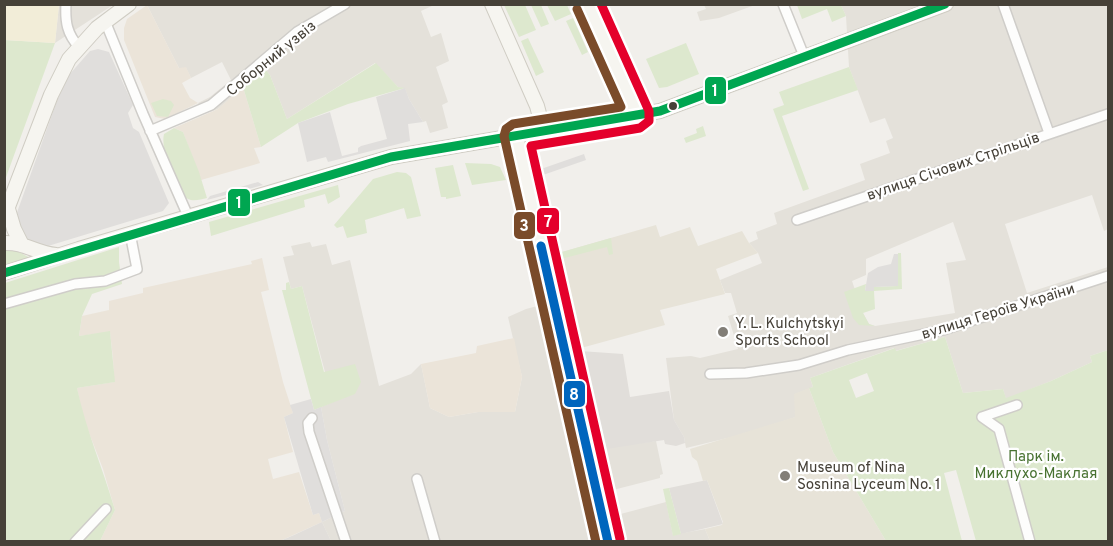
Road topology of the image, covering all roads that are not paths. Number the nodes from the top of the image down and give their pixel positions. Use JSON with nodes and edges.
{"nodes":[{"id":1,"x":66,"y":4,"type":"edge"},
{"id":2,"x":129,"y":4,"type":"edge"},
{"id":3,"x":345,"y":4,"type":"edge"},
{"id":4,"x":492,"y":4,"type":"edge"},
{"id":5,"x":588,"y":4,"type":"edge"},
{"id":6,"x":783,"y":4,"type":"edge"},
{"id":7,"x":946,"y":4,"type":"edge"},
{"id":8,"x":1003,"y":4,"type":"edge"},
{"id":9,"x":105,"y":21,"type":"junction"},
{"id":10,"x":79,"y":47,"type":"junction"},
{"id":11,"x":804,"y":56,"type":"junction"},
{"id":12,"x":1108,"y":114,"type":"edge"},
{"id":13,"x":638,"y":116,"type":"junction"},
{"id":14,"x":150,"y":131,"type":"junction"},
{"id":15,"x":544,"y":132,"type":"junction"},
{"id":16,"x":1049,"y":133,"type":"junction"},
{"id":17,"x":516,"y":136,"type":"junction"},
{"id":18,"x":6,"y":213,"type":"edge"},
{"id":19,"x":188,"y":216,"type":"junction"},
{"id":20,"x":797,"y":220,"type":"dead end"},
{"id":21,"x":130,"y":233,"type":"junction"},
{"id":22,"x":4,"y":243,"type":"edge"},
{"id":23,"x":21,"y":243,"type":"junction"},
{"id":24,"x":58,"y":255,"type":"junction"},
{"id":25,"x":4,"y":273,"type":"edge"},
{"id":26,"x":1108,"y":276,"type":"edge"},
{"id":27,"x":4,"y":304,"type":"edge"},
{"id":28,"x":710,"y":374,"type":"dead end"},
{"id":29,"x":1017,"y":405,"type":"dead end"},
{"id":30,"x":312,"y":418,"type":"dead end"},
{"id":31,"x":417,"y":478,"type":"dead end"},
{"id":32,"x":106,"y":509,"type":"dead end"},
{"id":33,"x":75,"y":542,"type":"edge"},
{"id":34,"x":346,"y":542,"type":"edge"},
{"id":35,"x":435,"y":542,"type":"edge"},
{"id":36,"x":608,"y":542,"type":"edge"},
{"id":37,"x":1030,"y":542,"type":"edge"}],
"edges":[{"from":1,"to":10,"type":"street"},
{"from":2,"to":9,"type":"street"},
{"from":3,"to":14,"type":"street","name":"Соборний узвіз"},
{"from":4,"to":15,"type":"street"},
{"from":5,"to":13,"type":"street"},
{"from":6,"to":11,"type":"street"},
{"from":7,"to":11,"type":"street"},
{"from":8,"to":16,"type":"street"},
{"from":9,"to":10,"type":"street"},
{"from":9,"to":14,"type":"street"},
{"from":10,"to":18,"type":"street"},
{"from":11,"to":13,"type":"street"},
{"from":12,"to":16,"type":"street","name":"вулиця Січових Стрільців"},
{"from":13,"to":15,"type":"street"},
{"from":14,"to":19,"type":"street"},
{"from":15,"to":17,"type":"street"},
{"from":16,"to":20,"type":"street","name":"вулиця Січових Стрільців"},
{"from":17,"to":19,"type":"street"},
{"from":17,"to":36,"type":"street"},
{"from":18,"to":23,"type":"street"},
{"from":19,"to":21,"type":"street"},
{"from":21,"to":24,"type":"street"},
{"from":21,"to":27,"type":"street"},
{"from":22,"to":23,"type":"street"},
{"from":23,"to":24,"type":"street"},
{"from":24,"to":25,"type":"street"},
{"from":26,"to":28,"type":"street","name":"вулиця Героїв України"},
{"from":29,"to":37,"type":"street"},
{"from":30,"to":34,"type":"street"},
{"from":31,"to":35,"type":"street"},
{"from":32,"to":33,"type":"street"}]}
